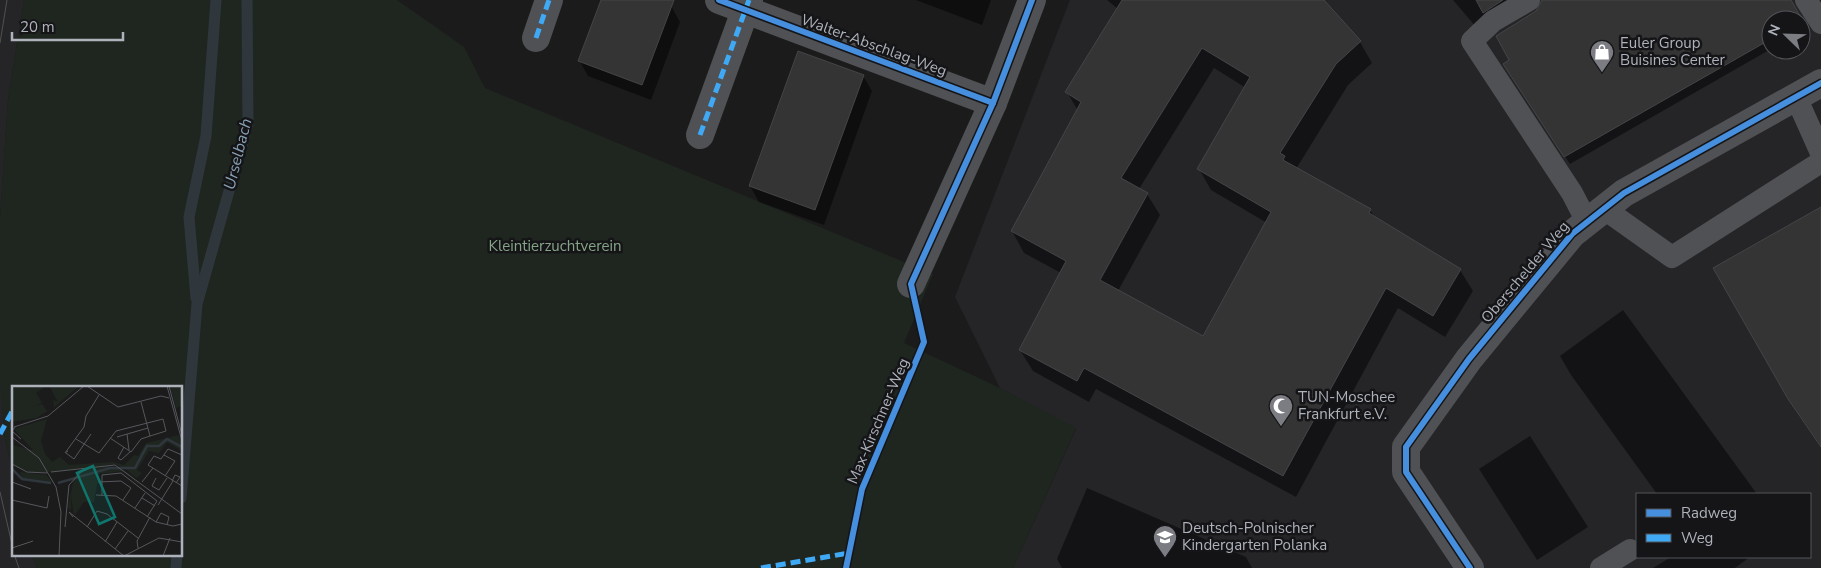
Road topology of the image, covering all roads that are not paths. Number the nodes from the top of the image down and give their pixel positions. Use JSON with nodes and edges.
{"nodes":[{"id":1,"x":549,"y":0,"type":"edge"},
{"id":2,"x":719,"y":0,"type":"edge"},
{"id":3,"x":1032,"y":0,"type":"edge"},
{"id":4,"x":1529,"y":0,"type":"edge"},
{"id":5,"x":1806,"y":0,"type":"edge"},
{"id":6,"x":747,"y":5,"type":"edge"},
{"id":7,"x":1821,"y":23,"type":"edge"},
{"id":8,"x":536,"y":38,"type":"dead end"},
{"id":9,"x":1821,"y":83,"type":"edge"},
{"id":10,"x":1796,"y":97,"type":"junction"},
{"id":11,"x":993,"y":103,"type":"junction"},
{"id":12,"x":700,"y":135,"type":"dead end"},
{"id":13,"x":1821,"y":153,"type":"edge"},
{"id":14,"x":1821,"y":162,"type":"edge"},
{"id":15,"x":1594,"y":214,"type":"junction"},
{"id":16,"x":911,"y":284,"type":"dead end"},
{"id":17,"x":1630,"y":550,"type":"dead end"},
{"id":18,"x":1470,"y":568,"type":"edge"},
{"id":19,"x":1602,"y":568,"type":"edge"}],
"edges":[{"from":1,"to":8,"type":"street"},
{"from":2,"to":6,"type":"street","name":"Walter-Abschlag-Weg"},
{"from":3,"to":11,"type":"street"},
{"from":4,"to":15,"type":"lane"},
{"from":5,"to":7,"type":"lane"},
{"from":6,"to":11,"type":"street","name":"Walter-Abschlag-Weg"},
{"from":6,"to":12,"type":"street"},
{"from":9,"to":10,"type":"street","name":"Oberschelder Weg"},
{"from":10,"to":13,"type":"lane"},
{"from":10,"to":15,"type":"street","name":"Oberschelder Weg"},
{"from":11,"to":16,"type":"street"},
{"from":14,"to":15,"type":"lane"},
{"from":15,"to":18,"type":"street","name":"Oberschelder Weg"},
{"from":17,"to":19,"type":"lane"}]}
